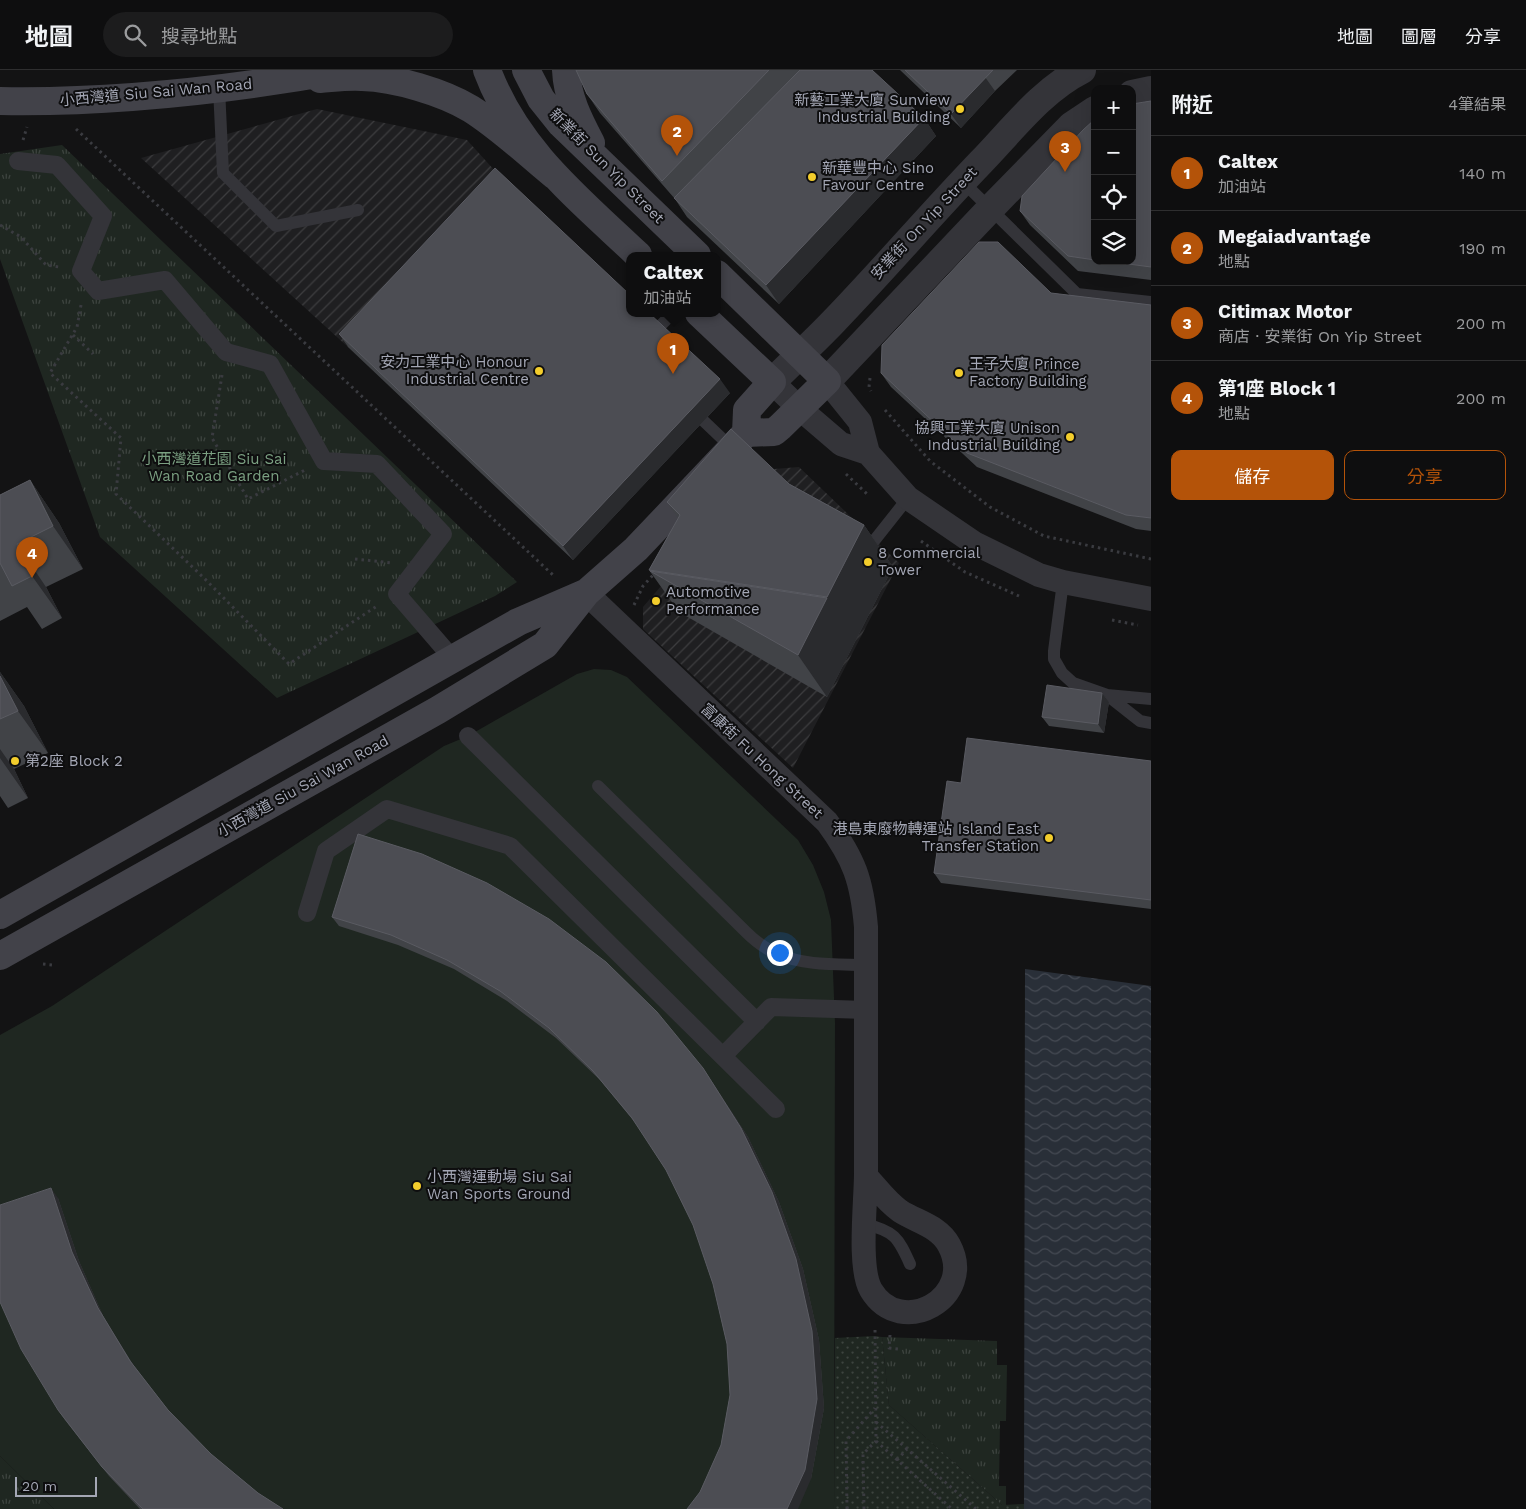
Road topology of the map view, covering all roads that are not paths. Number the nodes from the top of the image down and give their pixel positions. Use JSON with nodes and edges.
{"nodes":[{"id":1,"x":340,"y":70,"type":"edge"},
{"id":2,"x":487,"y":70,"type":"edge"},
{"id":3,"x":526,"y":70,"type":"edge"},
{"id":4,"x":566,"y":70,"type":"edge"},
{"id":5,"x":1082,"y":70,"type":"edge"},
{"id":6,"x":281,"y":81,"type":"junction"},
{"id":7,"x":219,"y":88,"type":"junction"},
{"id":8,"x":1151,"y":90,"type":"edge"},
{"id":9,"x":1136,"y":93,"type":"edge"},
{"id":10,"x":0,"y":102,"type":"edge"},
{"id":11,"x":1091,"y":113,"type":"edge"},
{"id":12,"x":18,"y":161,"type":"dead end"},
{"id":13,"x":603,"y":165,"type":"junction"},
{"id":14,"x":554,"y":176,"type":"junction"},
{"id":15,"x":962,"y":181,"type":"junction"},
{"id":16,"x":990,"y":208,"type":"junction"},
{"id":17,"x":358,"y":210,"type":"dead end"},
{"id":18,"x":635,"y":252,"type":"edge"},
{"id":19,"x":694,"y":252,"type":"edge"},
{"id":20,"x":721,"y":278,"type":"edge"},
{"id":21,"x":1151,"y":302,"type":"edge"},
{"id":22,"x":669,"y":317,"type":"edge"},
{"id":23,"x":703,"y":317,"type":"edge"},
{"id":24,"x":639,"y":347,"type":"edge"},
{"id":25,"x":800,"y":354,"type":"junction"},
{"id":26,"x":827,"y":381,"type":"junction"},
{"id":27,"x":772,"y":382,"type":"junction"},
{"id":28,"x":679,"y":398,"type":"edge"},
{"id":29,"x":799,"y":408,"type":"junction"},
{"id":30,"x":738,"y":440,"type":"junction"},
{"id":31,"x":868,"y":453,"type":"junction"},
{"id":32,"x":908,"y":498,"type":"junction"},
{"id":33,"x":870,"y":546,"type":"dead end"},
{"id":34,"x":1063,"y":582,"type":"junction"},
{"id":35,"x":586,"y":593,"type":"junction"},
{"id":36,"x":1151,"y":599,"type":"edge"},
{"id":37,"x":454,"y":659,"type":"junction"},
{"id":38,"x":1107,"y":695,"type":"junction"},
{"id":39,"x":1151,"y":699,"type":"edge"},
{"id":40,"x":1151,"y":723,"type":"edge"},
{"id":41,"x":468,"y":736,"type":"dead end"},
{"id":42,"x":598,"y":786,"type":"dead end"},
{"id":43,"x":307,"y":913,"type":"dead end"},
{"id":44,"x":0,"y":915,"type":"edge"},
{"id":45,"x":0,"y":956,"type":"edge"},
{"id":46,"x":866,"y":965,"type":"junction"},
{"id":47,"x":866,"y":1010,"type":"junction"},
{"id":48,"x":757,"y":1022,"type":"junction"},
{"id":49,"x":723,"y":1056,"type":"junction"},
{"id":50,"x":776,"y":1109,"type":"dead end"},
{"id":51,"x":866,"y":1176,"type":"junction"},
{"id":52,"x":865,"y":1224,"type":"junction"},
{"id":53,"x":910,"y":1264,"type":"dead end"}],
"edges":[{"from":1,"to":6,"type":"main road","name":"小西灣道 Siu Sai Wan Road"},
{"from":2,"to":14,"type":"main road"},
{"from":3,"to":13,"type":"main road","name":"新業街 Sun Yip Street"},
{"from":4,"to":13,"type":"main road"},
{"from":5,"to":15,"type":"street","name":"安業街 On Yip Street"},
{"from":6,"to":7,"type":"main road","name":"小西灣道 Siu Sai Wan Road"},
{"from":6,"to":14,"type":"main road"},
{"from":7,"to":10,"type":"main road","name":"小西灣道 Siu Sai Wan Road"},
{"from":7,"to":17,"type":"lane"},
{"from":8,"to":9,"type":"street"},
{"from":11,"to":16,"type":"street"},
{"from":12,"to":37,"type":"street"},
{"from":13,"to":19,"type":"main road","name":"新業街 Sun Yip Street"},
{"from":14,"to":18,"type":"main road"},
{"from":15,"to":16,"type":"lane"},
{"from":15,"to":25,"type":"street","name":"安業街 On Yip Street"},
{"from":16,"to":21,"type":"lane"},
{"from":16,"to":26,"type":"street"},
{"from":20,"to":25,"type":"main road"},
{"from":22,"to":24,"type":"lane"},
{"from":23,"to":27,"type":"main road"},
{"from":25,"to":26,"type":"main road"},
{"from":25,"to":27,"type":"street","name":"安業街 On Yip Street"},
{"from":26,"to":29,"type":"main road"},
{"from":26,"to":31,"type":"street"},
{"from":27,"to":29,"type":"street"},
{"from":27,"to":30,"type":"main road"},
{"from":28,"to":30,"type":"lane"},
{"from":29,"to":30,"type":"main road"},
{"from":29,"to":31,"type":"street"},
{"from":30,"to":35,"type":"main road","name":"小西灣道 Siu Sai Wan Road"},
{"from":31,"to":32,"type":"street"},
{"from":32,"to":33,"type":"lane"},
{"from":32,"to":34,"type":"street"},
{"from":34,"to":36,"type":"street"},
{"from":34,"to":38,"type":"lane"},
{"from":35,"to":37,"type":"main road","name":"小西灣道 Siu Sai Wan Road"},
{"from":35,"to":45,"type":"main road","name":"小西灣道 Siu Sai Wan Road"},
{"from":35,"to":46,"type":"street","name":"富康街 Fu Hong Street"},
{"from":37,"to":44,"type":"main road","name":"小西灣道 Siu Sai Wan Road"},
{"from":38,"to":39,"type":"lane"},
{"from":38,"to":40,"type":"lane"},
{"from":41,"to":48,"type":"street"},
{"from":42,"to":46,"type":"lane"},
{"from":43,"to":49,"type":"street"},
{"from":46,"to":47,"type":"street","name":"富康街 Fu Hong Street"},
{"from":47,"to":48,"type":"street"},
{"from":47,"to":51,"type":"street","name":"富康街 Fu Hong Street"},
{"from":48,"to":49,"type":"street"},
{"from":49,"to":50,"type":"street"},
{"from":51,"to":52,"type":"street","name":"富康街 Fu Hong Street"},
{"from":51,"to":52,"type":"street","name":"富康街 Fu Hong Street"},
{"from":52,"to":53,"type":"lane"}]}
